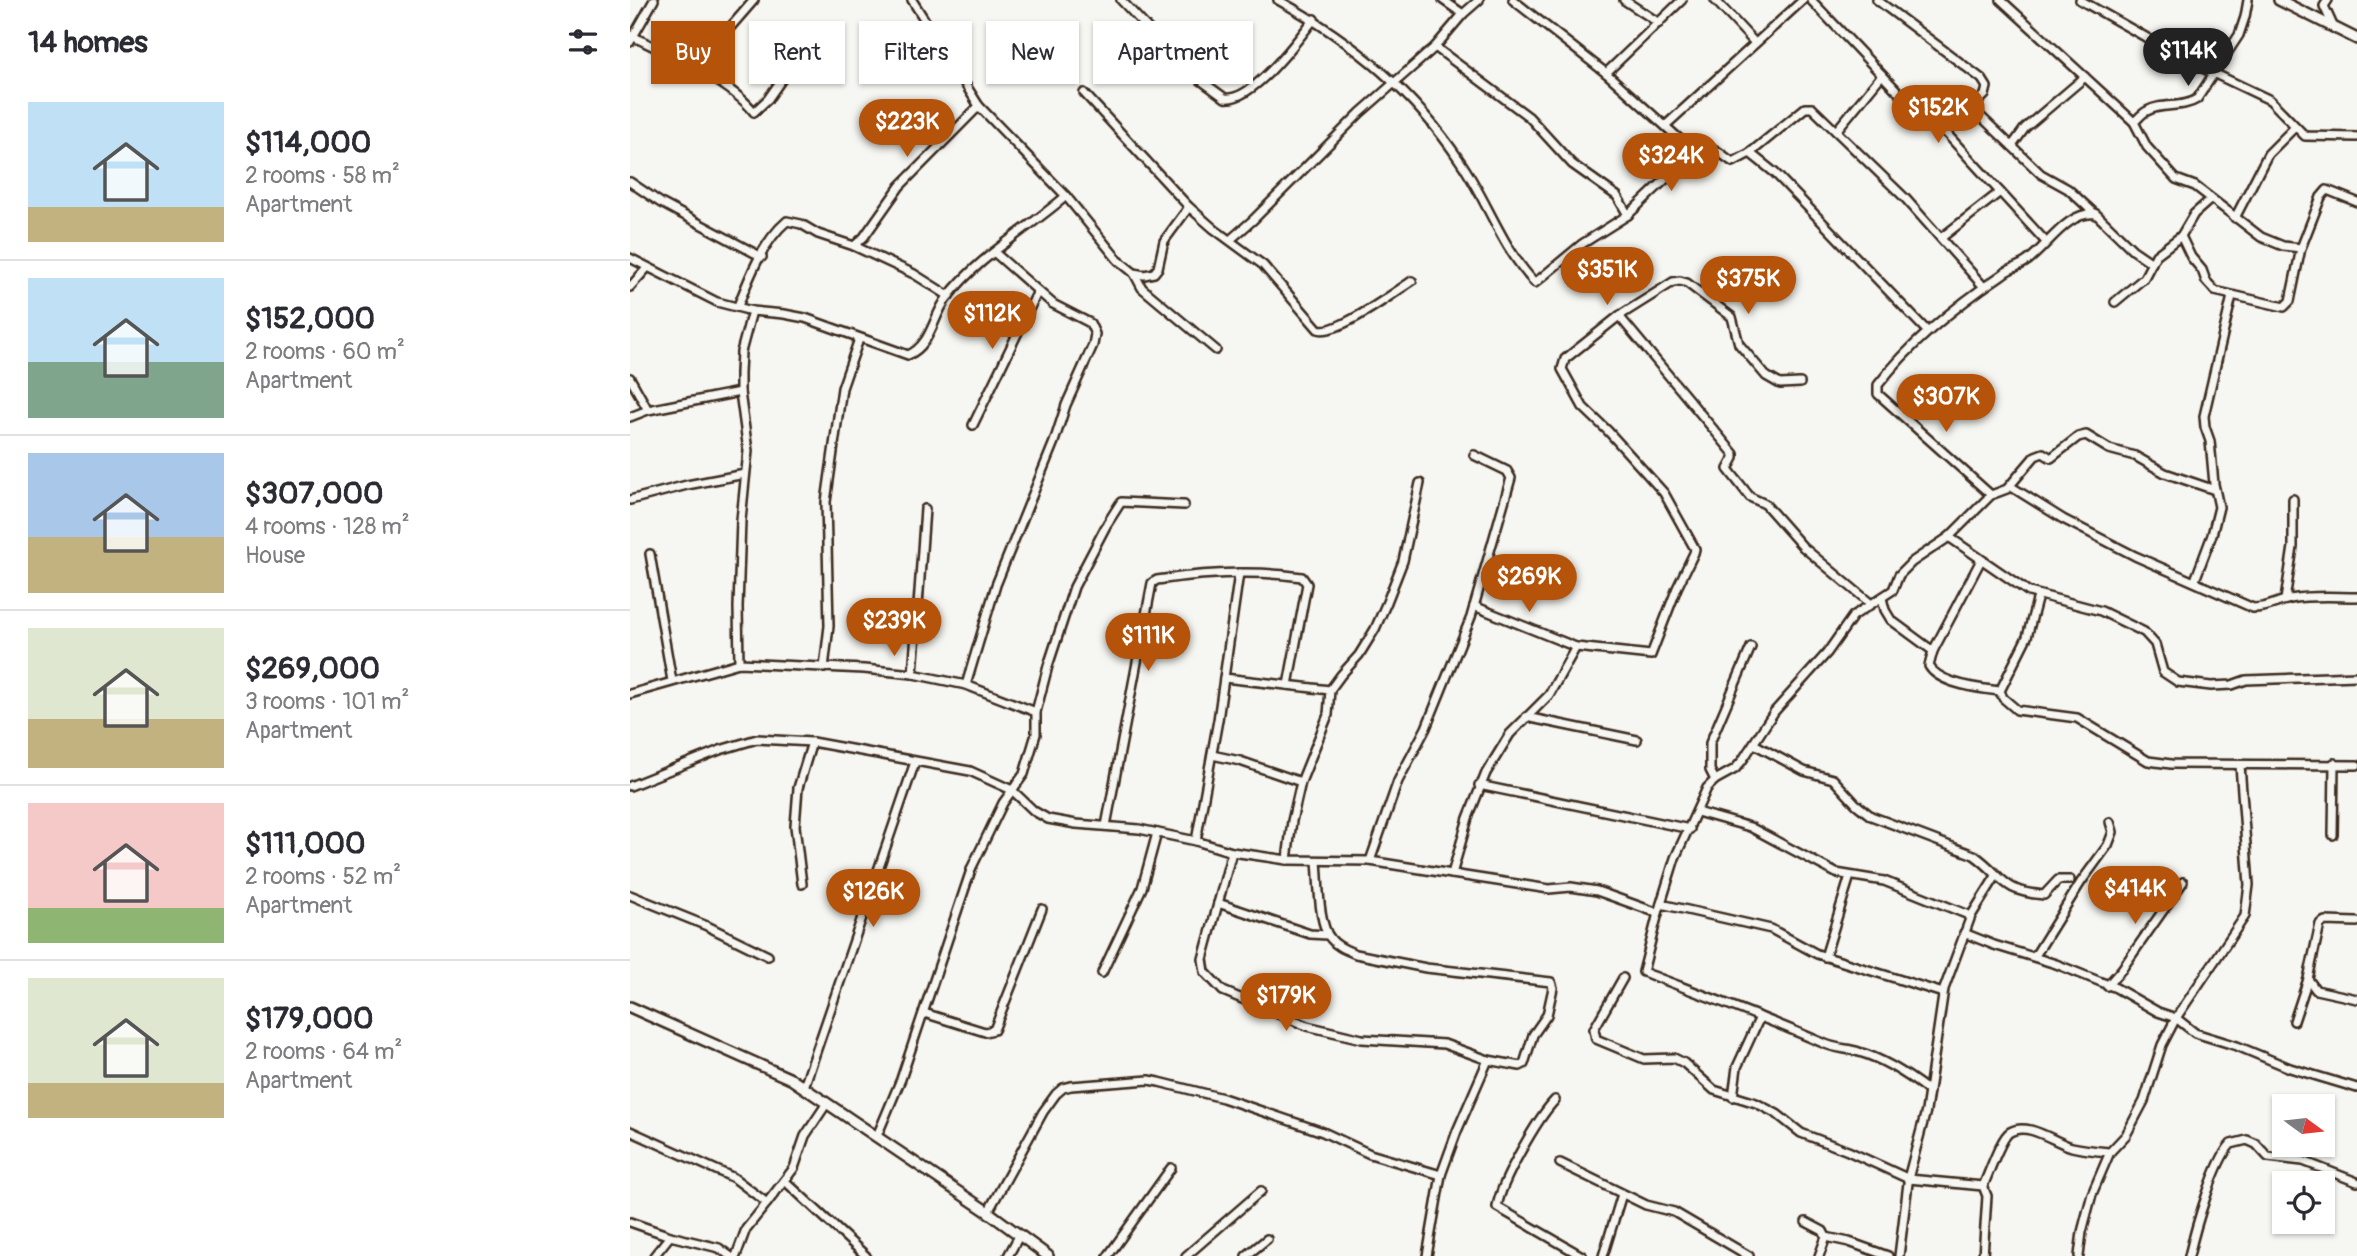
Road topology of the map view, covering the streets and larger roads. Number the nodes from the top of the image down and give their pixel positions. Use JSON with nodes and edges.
{"nodes":[{"id":1,"x":654,"y":0,"type":"edge"},
{"id":2,"x":754,"y":0,"type":"edge"},
{"id":3,"x":912,"y":0,"type":"edge"},
{"id":4,"x":1121,"y":0,"type":"edge"},
{"id":5,"x":1279,"y":0,"type":"edge"},
{"id":6,"x":1443,"y":0,"type":"edge"},
{"id":7,"x":1479,"y":0,"type":"edge"},
{"id":8,"x":1513,"y":0,"type":"edge"},
{"id":9,"x":1624,"y":0,"type":"edge"},
{"id":10,"x":1682,"y":0,"type":"edge"},
{"id":11,"x":1715,"y":0,"type":"edge"},
{"id":12,"x":1803,"y":0,"type":"edge"},
{"id":13,"x":1811,"y":0,"type":"edge"},
{"id":14,"x":1877,"y":0,"type":"edge"},
{"id":15,"x":2001,"y":0,"type":"edge"},
{"id":16,"x":2080,"y":0,"type":"edge"},
{"id":17,"x":2248,"y":0,"type":"edge"},
{"id":18,"x":2279,"y":0,"type":"edge"},
{"id":19,"x":2324,"y":2,"type":"edge"},
{"id":20,"x":1463,"y":14,"type":"junction"},
{"id":21,"x":1314,"y":19,"type":"junction"},
{"id":22,"x":735,"y":22,"type":"edge"},
{"id":23,"x":1659,"y":23,"type":"junction"},
{"id":24,"x":2335,"y":29,"type":"junction"},
{"id":25,"x":631,"y":38,"type":"edge"},
{"id":26,"x":2357,"y":39,"type":"edge"},
{"id":27,"x":1755,"y":43,"type":"junction"},
{"id":28,"x":651,"y":47,"type":"edge"},
{"id":29,"x":1435,"y":47,"type":"junction"},
{"id":30,"x":2213,"y":72,"type":"junction"},
{"id":31,"x":1606,"y":73,"type":"junction"},
{"id":32,"x":1882,"y":75,"type":"junction"},
{"id":33,"x":2085,"y":77,"type":"junction"},
{"id":34,"x":1395,"y":82,"type":"junction"},
{"id":35,"x":719,"y":84,"type":"edge"},
{"id":36,"x":779,"y":84,"type":"edge"},
{"id":37,"x":1084,"y":93,"type":"dead end"},
{"id":38,"x":979,"y":106,"type":"junction"},
{"id":39,"x":1973,"y":109,"type":"junction"},
{"id":40,"x":2134,"y":122,"type":"junction"},
{"id":41,"x":1666,"y":125,"type":"junction"},
{"id":42,"x":2295,"y":127,"type":"junction"},
{"id":43,"x":1836,"y":131,"type":"junction"},
{"id":44,"x":1946,"y":133,"type":"junction"},
{"id":45,"x":2357,"y":137,"type":"edge"},
{"id":46,"x":2012,"y":146,"type":"junction"},
{"id":47,"x":1694,"y":152,"type":"junction"},
{"id":48,"x":1750,"y":153,"type":"junction"},
{"id":49,"x":630,"y":181,"type":"edge"},
{"id":50,"x":2000,"y":192,"type":"junction"},
{"id":51,"x":1066,"y":196,"type":"junction"},
{"id":52,"x":2211,"y":199,"type":"junction"},
{"id":53,"x":2357,"y":202,"type":"edge"},
{"id":54,"x":1189,"y":206,"type":"junction"},
{"id":55,"x":2094,"y":213,"type":"junction"},
{"id":56,"x":1628,"y":215,"type":"junction"},
{"id":57,"x":2235,"y":218,"type":"junction"},
{"id":58,"x":2180,"y":236,"type":"junction"},
{"id":59,"x":1941,"y":238,"type":"junction"},
{"id":60,"x":1230,"y":240,"type":"junction"},
{"id":61,"x":2046,"y":242,"type":"junction"},
{"id":62,"x":853,"y":246,"type":"junction"},
{"id":63,"x":2301,"y":248,"type":"junction"},
{"id":64,"x":995,"y":253,"type":"junction"},
{"id":65,"x":762,"y":257,"type":"junction"},
{"id":66,"x":630,"y":258,"type":"edge"},
{"id":67,"x":2152,"y":263,"type":"junction"},
{"id":68,"x":647,"y":268,"type":"junction"},
{"id":69,"x":1133,"y":273,"type":"junction"},
{"id":70,"x":1412,"y":281,"type":"dead end"},
{"id":71,"x":630,"y":287,"type":"edge"},
{"id":72,"x":1984,"y":287,"type":"junction"},
{"id":73,"x":1038,"y":291,"type":"junction"},
{"id":74,"x":949,"y":296,"type":"junction"},
{"id":75,"x":2232,"y":296,"type":"junction"},
{"id":76,"x":2115,"y":302,"type":"dead end"},
{"id":77,"x":738,"y":306,"type":"junction"},
{"id":78,"x":752,"y":312,"type":"junction"},
{"id":79,"x":1619,"y":316,"type":"junction"},
{"id":80,"x":1927,"y":331,"type":"junction"},
{"id":81,"x":859,"y":339,"type":"junction"},
{"id":82,"x":1216,"y":350,"type":"dead end"},
{"id":83,"x":630,"y":378,"type":"edge"},
{"id":84,"x":1800,"y":383,"type":"dead end"},
{"id":85,"x":740,"y":392,"type":"junction"},
{"id":86,"x":648,"y":410,"type":"junction"},
{"id":87,"x":630,"y":417,"type":"edge"},
{"id":88,"x":973,"y":425,"type":"dead end"},
{"id":89,"x":1474,"y":455,"type":"dead end"},
{"id":90,"x":745,"y":474,"type":"junction"},
{"id":91,"x":1420,"y":483,"type":"dead end"},
{"id":92,"x":2010,"y":486,"type":"junction"},
{"id":93,"x":2215,"y":490,"type":"junction"},
{"id":94,"x":1991,"y":495,"type":"junction"},
{"id":95,"x":2293,"y":499,"type":"dead end"},
{"id":96,"x":630,"y":500,"type":"edge"},
{"id":97,"x":1184,"y":505,"type":"dead end"},
{"id":98,"x":925,"y":509,"type":"dead end"},
{"id":99,"x":1949,"y":537,"type":"junction"},
{"id":100,"x":650,"y":554,"type":"dead end"},
{"id":101,"x":1981,"y":560,"type":"junction"},
{"id":102,"x":1239,"y":573,"type":"junction"},
{"id":103,"x":2195,"y":580,"type":"junction"},
{"id":104,"x":2038,"y":596,"type":"junction"},
{"id":105,"x":2357,"y":597,"type":"edge"},
{"id":106,"x":1882,"y":598,"type":"junction"},
{"id":107,"x":2286,"y":600,"type":"junction"},
{"id":108,"x":1870,"y":603,"type":"junction"},
{"id":109,"x":1474,"y":606,"type":"junction"},
{"id":110,"x":1576,"y":647,"type":"junction"},
{"id":111,"x":1751,"y":648,"type":"dead end"},
{"id":112,"x":1933,"y":652,"type":"junction"},
{"id":113,"x":739,"y":663,"type":"junction"},
{"id":114,"x":824,"y":668,"type":"junction"},
{"id":115,"x":913,"y":674,"type":"junction"},
{"id":116,"x":2357,"y":676,"type":"edge"},
{"id":117,"x":1224,"y":678,"type":"junction"},
{"id":118,"x":672,"y":681,"type":"junction"},
{"id":119,"x":966,"y":685,"type":"junction"},
{"id":120,"x":1288,"y":685,"type":"junction"},
{"id":121,"x":1330,"y":690,"type":"junction"},
{"id":122,"x":2000,"y":691,"type":"junction"},
{"id":123,"x":630,"y":694,"type":"edge"},
{"id":124,"x":1036,"y":712,"type":"junction"},
{"id":125,"x":1526,"y":716,"type":"junction"},
{"id":126,"x":1637,"y":740,"type":"dead end"},
{"id":127,"x":812,"y":742,"type":"junction"},
{"id":128,"x":1754,"y":744,"type":"junction"},
{"id":129,"x":1212,"y":755,"type":"junction"},
{"id":130,"x":915,"y":762,"type":"junction"},
{"id":131,"x":2334,"y":763,"type":"junction"},
{"id":132,"x":2239,"y":765,"type":"junction"},
{"id":133,"x":2357,"y":765,"type":"edge"},
{"id":134,"x":1715,"y":780,"type":"junction"},
{"id":135,"x":1301,"y":782,"type":"junction"},
{"id":136,"x":1479,"y":785,"type":"junction"},
{"id":137,"x":630,"y":786,"type":"edge"},
{"id":138,"x":1012,"y":790,"type":"junction"},
{"id":139,"x":1697,"y":812,"type":"junction"},
{"id":140,"x":2110,"y":821,"type":"dead end"},
{"id":141,"x":1107,"y":825,"type":"junction"},
{"id":142,"x":1690,"y":828,"type":"junction"},
{"id":143,"x":1157,"y":833,"type":"junction"},
{"id":144,"x":2333,"y":835,"type":"dead end"},
{"id":145,"x":1196,"y":841,"type":"junction"},
{"id":146,"x":1232,"y":852,"type":"junction"},
{"id":147,"x":1287,"y":860,"type":"junction"},
{"id":148,"x":1317,"y":861,"type":"junction"},
{"id":149,"x":1370,"y":861,"type":"junction"},
{"id":150,"x":1452,"y":874,"type":"junction"},
{"id":151,"x":1850,"y":876,"type":"junction"},
{"id":152,"x":1996,"y":876,"type":"junction"},
{"id":153,"x":2070,"y":880,"type":"dead end"},
{"id":154,"x":2183,"y":881,"type":"dead end"},
{"id":155,"x":802,"y":884,"type":"dead end"},
{"id":156,"x":630,"y":895,"type":"edge"},
{"id":157,"x":1218,"y":903,"type":"junction"},
{"id":158,"x":1661,"y":904,"type":"junction"},
{"id":159,"x":1042,"y":909,"type":"dead end"},
{"id":160,"x":1658,"y":913,"type":"junction"},
{"id":161,"x":1971,"y":916,"type":"junction"},
{"id":162,"x":2357,"y":922,"type":"edge"},
{"id":163,"x":1964,"y":933,"type":"junction"},
{"id":164,"x":1327,"y":934,"type":"junction"},
{"id":165,"x":768,"y":956,"type":"dead end"},
{"id":166,"x":2035,"y":956,"type":"junction"},
{"id":167,"x":1825,"y":957,"type":"junction"},
{"id":168,"x":1102,"y":974,"type":"dead end"},
{"id":169,"x":1623,"y":978,"type":"dead end"},
{"id":170,"x":2308,"y":979,"type":"junction"},
{"id":171,"x":2107,"y":986,"type":"junction"},
{"id":172,"x":1942,"y":993,"type":"junction"},
{"id":173,"x":2357,"y":999,"type":"edge"},
{"id":174,"x":630,"y":1007,"type":"edge"},
{"id":175,"x":924,"y":1013,"type":"junction"},
{"id":176,"x":1760,"y":1017,"type":"junction"},
{"id":177,"x":2176,"y":1018,"type":"junction"},
{"id":178,"x":2294,"y":1021,"type":"dead end"},
{"id":179,"x":1488,"y":1060,"type":"junction"},
{"id":180,"x":804,"y":1087,"type":"junction"},
{"id":181,"x":2357,"y":1088,"type":"edge"},
{"id":182,"x":1929,"y":1091,"type":"junction"},
{"id":183,"x":1733,"y":1097,"type":"junction"},
{"id":184,"x":1555,"y":1100,"type":"dead end"},
{"id":185,"x":827,"y":1103,"type":"junction"},
{"id":186,"x":630,"y":1131,"type":"edge"},
{"id":187,"x":877,"y":1136,"type":"junction"},
{"id":188,"x":2110,"y":1152,"type":"junction"},
{"id":189,"x":1560,"y":1163,"type":"dead end"},
{"id":190,"x":1171,"y":1168,"type":"dead end"},
{"id":191,"x":1441,"y":1175,"type":"junction"},
{"id":192,"x":1909,"y":1179,"type":"junction"},
{"id":193,"x":785,"y":1181,"type":"junction"},
{"id":194,"x":2357,"y":1182,"type":"edge"},
{"id":195,"x":1983,"y":1186,"type":"junction"},
{"id":196,"x":1261,"y":1191,"type":"dead end"},
{"id":197,"x":1622,"y":1194,"type":"junction"},
{"id":198,"x":767,"y":1203,"type":"junction"},
{"id":199,"x":988,"y":1212,"type":"junction"},
{"id":200,"x":630,"y":1222,"type":"edge"},
{"id":201,"x":1806,"y":1222,"type":"dead end"},
{"id":202,"x":670,"y":1236,"type":"junction"},
{"id":203,"x":1019,"y":1236,"type":"junction"},
{"id":204,"x":1826,"y":1237,"type":"junction"},
{"id":205,"x":1267,"y":1238,"type":"dead end"},
{"id":206,"x":654,"y":1256,"type":"edge"},
{"id":207,"x":730,"y":1256,"type":"edge"},
{"id":208,"x":736,"y":1256,"type":"edge"},
{"id":209,"x":866,"y":1256,"type":"edge"},
{"id":210,"x":1008,"y":1256,"type":"edge"},
{"id":211,"x":1048,"y":1256,"type":"edge"},
{"id":212,"x":1108,"y":1256,"type":"edge"},
{"id":213,"x":1186,"y":1256,"type":"edge"},
{"id":214,"x":1246,"y":1256,"type":"edge"},
{"id":215,"x":1427,"y":1256,"type":"edge"},
{"id":216,"x":1583,"y":1256,"type":"edge"},
{"id":217,"x":1604,"y":1256,"type":"edge"},
{"id":218,"x":1749,"y":1256,"type":"edge"},
{"id":219,"x":1819,"y":1256,"type":"edge"},
{"id":220,"x":1888,"y":1256,"type":"edge"},
{"id":221,"x":1899,"y":1256,"type":"edge"},
{"id":222,"x":1983,"y":1256,"type":"edge"},
{"id":223,"x":2079,"y":1256,"type":"edge"},
{"id":224,"x":2189,"y":1256,"type":"edge"}],
"edges":[{"from":1,"to":25,"type":"street"},
{"from":2,"to":22,"type":"street"},
{"from":3,"to":38,"type":"street"},
{"from":4,"to":21,"type":"street"},
{"from":5,"to":21,"type":"street"},
{"from":6,"to":20,"type":"street"},
{"from":7,"to":20,"type":"street"},
{"from":8,"to":31,"type":"street"},
{"from":9,"to":23,"type":"street"},
{"from":10,"to":23,"type":"street"},
{"from":11,"to":27,"type":"street"},
{"from":12,"to":27,"type":"street"},
{"from":13,"to":32,"type":"street"},
{"from":14,"to":39,"type":"street"},
{"from":15,"to":33,"type":"street"},
{"from":16,"to":30,"type":"street"},
{"from":17,"to":30,"type":"street"},
{"from":18,"to":24,"type":"street"},
{"from":19,"to":24,"type":"street"},
{"from":20,"to":29,"type":"street"},
{"from":21,"to":34,"type":"street"},
{"from":23,"to":31,"type":"street"},
{"from":24,"to":26,"type":"street"},
{"from":25,"to":28,"type":"street"},
{"from":27,"to":41,"type":"street"},
{"from":29,"to":34,"type":"street"},
{"from":29,"to":56,"type":"street"},
{"from":30,"to":40,"type":"street"},
{"from":30,"to":42,"type":"street"},
{"from":31,"to":41,"type":"street"},
{"from":32,"to":43,"type":"street"},
{"from":32,"to":44,"type":"street"},
{"from":33,"to":40,"type":"street"},
{"from":33,"to":46,"type":"street"},
{"from":34,"to":56,"type":"street"},
{"from":34,"to":60,"type":"street"},
{"from":35,"to":36,"type":"street"},
{"from":37,"to":54,"type":"street"},
{"from":38,"to":51,"type":"street"},
{"from":38,"to":62,"type":"street"},
{"from":39,"to":44,"type":"street"},
{"from":39,"to":46,"type":"street"},
{"from":40,"to":52,"type":"street"},
{"from":41,"to":47,"type":"street"},
{"from":42,"to":45,"type":"street"},
{"from":42,"to":57,"type":"street"},
{"from":43,"to":48,"type":"street"},
{"from":43,"to":59,"type":"street"},
{"from":44,"to":50,"type":"street"},
{"from":46,"to":55,"type":"street"},
{"from":47,"to":48,"type":"street"},
{"from":47,"to":56,"type":"street"},
{"from":48,"to":80,"type":"street"},
{"from":49,"to":65,"type":"street"},
{"from":50,"to":59,"type":"street"},
{"from":50,"to":61,"type":"street"},
{"from":51,"to":64,"type":"street"},
{"from":51,"to":69,"type":"street"},
{"from":52,"to":57,"type":"street"},
{"from":52,"to":58,"type":"street"},
{"from":53,"to":63,"type":"street"},
{"from":54,"to":60,"type":"street"},
{"from":54,"to":69,"type":"street"},
{"from":55,"to":61,"type":"street"},
{"from":55,"to":67,"type":"street"},
{"from":57,"to":63,"type":"street"},
{"from":58,"to":67,"type":"street"},
{"from":58,"to":75,"type":"street"},
{"from":59,"to":72,"type":"street"},
{"from":60,"to":70,"type":"street"},
{"from":61,"to":72,"type":"street"},
{"from":62,"to":65,"type":"street"},
{"from":62,"to":74,"type":"street"},
{"from":63,"to":75,"type":"street"},
{"from":64,"to":73,"type":"street"},
{"from":64,"to":74,"type":"street"},
{"from":65,"to":77,"type":"street"},
{"from":66,"to":68,"type":"street"},
{"from":67,"to":76,"type":"street"},
{"from":68,"to":71,"type":"street"},
{"from":68,"to":77,"type":"street"},
{"from":69,"to":82,"type":"street"},
{"from":72,"to":80,"type":"street"},
{"from":73,"to":88,"type":"street"},
{"from":73,"to":119,"type":"street"},
{"from":74,"to":81,"type":"street"},
{"from":75,"to":93,"type":"street"},
{"from":77,"to":78,"type":"street"},
{"from":78,"to":81,"type":"street"},
{"from":78,"to":85,"type":"street"},
{"from":79,"to":84,"type":"street"},
{"from":79,"to":108,"type":"street"},
{"from":79,"to":110,"type":"street"},
{"from":80,"to":94,"type":"street"},
{"from":81,"to":114,"type":"street"},
{"from":83,"to":86,"type":"street"},
{"from":85,"to":86,"type":"street"},
{"from":85,"to":90,"type":"street"},
{"from":86,"to":87,"type":"street"},
{"from":89,"to":109,"type":"street"},
{"from":90,"to":96,"type":"street"},
{"from":90,"to":113,"type":"street"},
{"from":91,"to":121,"type":"street"},
{"from":92,"to":93,"type":"street"},
{"from":92,"to":94,"type":"street"},
{"from":92,"to":103,"type":"street"},
{"from":93,"to":103,"type":"street"},
{"from":94,"to":99,"type":"street"},
{"from":95,"to":107,"type":"street"},
{"from":97,"to":124,"type":"street"},
{"from":98,"to":115,"type":"street"},
{"from":99,"to":101,"type":"street"},
{"from":99,"to":106,"type":"street"},
{"from":100,"to":118,"type":"street"},
{"from":101,"to":104,"type":"street"},
{"from":101,"to":112,"type":"street"},
{"from":102,"to":117,"type":"street"},
{"from":102,"to":120,"type":"street"},
{"from":102,"to":141,"type":"street"},
{"from":103,"to":107,"type":"street"},
{"from":104,"to":116,"type":"street"},
{"from":104,"to":122,"type":"street"},
{"from":105,"to":107,"type":"street"},
{"from":106,"to":108,"type":"street"},
{"from":106,"to":112,"type":"street"},
{"from":108,"to":128,"type":"street"},
{"from":109,"to":110,"type":"street"},
{"from":109,"to":149,"type":"street"},
{"from":110,"to":125,"type":"street"},
{"from":111,"to":134,"type":"street"},
{"from":112,"to":122,"type":"street"},
{"from":113,"to":114,"type":"street"},
{"from":113,"to":118,"type":"street"},
{"from":114,"to":115,"type":"street"},
{"from":115,"to":119,"type":"street"},
{"from":117,"to":120,"type":"street"},
{"from":117,"to":129,"type":"street"},
{"from":118,"to":123,"type":"street"},
{"from":119,"to":124,"type":"street"},
{"from":120,"to":121,"type":"street"},
{"from":121,"to":135,"type":"street"},
{"from":122,"to":132,"type":"street"},
{"from":124,"to":138,"type":"street"},
{"from":125,"to":126,"type":"street"},
{"from":125,"to":136,"type":"street"},
{"from":127,"to":130,"type":"street"},
{"from":127,"to":137,"type":"street"},
{"from":127,"to":155,"type":"street"},
{"from":128,"to":134,"type":"street"},
{"from":128,"to":152,"type":"street"},
{"from":129,"to":135,"type":"street"},
{"from":129,"to":145,"type":"street"},
{"from":130,"to":138,"type":"street"},
{"from":130,"to":180,"type":"street"},
{"from":131,"to":132,"type":"street"},
{"from":131,"to":133,"type":"street"},
{"from":131,"to":144,"type":"street"},
{"from":132,"to":177,"type":"street"},
{"from":134,"to":139,"type":"street"},
{"from":135,"to":147,"type":"street"},
{"from":136,"to":142,"type":"street"},
{"from":136,"to":150,"type":"street"},
{"from":138,"to":141,"type":"street"},
{"from":138,"to":175,"type":"street"},
{"from":139,"to":142,"type":"street"},
{"from":139,"to":151,"type":"street"},
{"from":140,"to":166,"type":"street"},
{"from":141,"to":143,"type":"street"},
{"from":142,"to":158,"type":"street"},
{"from":143,"to":145,"type":"street"},
{"from":143,"to":168,"type":"street"},
{"from":145,"to":146,"type":"street"},
{"from":146,"to":147,"type":"street"},
{"from":146,"to":157,"type":"street"},
{"from":147,"to":148,"type":"street"},
{"from":148,"to":149,"type":"street"},
{"from":148,"to":164,"type":"street"},
{"from":149,"to":150,"type":"street"},
{"from":150,"to":160,"type":"street"},
{"from":151,"to":161,"type":"street"},
{"from":151,"to":167,"type":"street"},
{"from":152,"to":153,"type":"street"},
{"from":152,"to":161,"type":"street"},
{"from":154,"to":171,"type":"street"},
{"from":156,"to":165,"type":"street"},
{"from":157,"to":164,"type":"street"},
{"from":157,"to":179,"type":"street"},
{"from":158,"to":160,"type":"street"},
{"from":158,"to":167,"type":"street"},
{"from":159,"to":175,"type":"street"},
{"from":160,"to":176,"type":"street"},
{"from":161,"to":163,"type":"street"},
{"from":162,"to":170,"type":"street"},
{"from":163,"to":166,"type":"street"},
{"from":163,"to":172,"type":"street"},
{"from":164,"to":179,"type":"street"},
{"from":166,"to":171,"type":"street"},
{"from":167,"to":172,"type":"street"},
{"from":169,"to":183,"type":"street"},
{"from":170,"to":173,"type":"street"},
{"from":170,"to":178,"type":"street"},
{"from":171,"to":177,"type":"street"},
{"from":172,"to":182,"type":"street"},
{"from":174,"to":180,"type":"street"},
{"from":175,"to":187,"type":"street"},
{"from":176,"to":182,"type":"street"},
{"from":176,"to":183,"type":"street"},
{"from":177,"to":181,"type":"street"},
{"from":177,"to":188,"type":"street"},
{"from":179,"to":191,"type":"street"},
{"from":180,"to":185,"type":"street"},
{"from":182,"to":192,"type":"street"},
{"from":183,"to":192,"type":"street"},
{"from":184,"to":216,"type":"street"},
{"from":185,"to":187,"type":"street"},
{"from":185,"to":193,"type":"street"},
{"from":186,"to":198,"type":"street"},
{"from":187,"to":199,"type":"street"},
{"from":188,"to":195,"type":"street"},
{"from":188,"to":223,"type":"street"},
{"from":189,"to":197,"type":"street"},
{"from":190,"to":212,"type":"street"},
{"from":191,"to":199,"type":"street"},
{"from":191,"to":215,"type":"street"},
{"from":192,"to":195,"type":"street"},
{"from":192,"to":221,"type":"street"},
{"from":193,"to":198,"type":"street"},
{"from":193,"to":209,"type":"street"},
{"from":194,"to":224,"type":"street"},
{"from":195,"to":222,"type":"street"},
{"from":196,"to":213,"type":"street"},
{"from":197,"to":217,"type":"street"},
{"from":197,"to":218,"type":"street"},
{"from":198,"to":208,"type":"street"},
{"from":199,"to":203,"type":"street"},
{"from":200,"to":202,"type":"street"},
{"from":201,"to":204,"type":"street"},
{"from":202,"to":206,"type":"street"},
{"from":202,"to":207,"type":"street"},
{"from":203,"to":210,"type":"street"},
{"from":203,"to":211,"type":"street"},
{"from":204,"to":219,"type":"street"},
{"from":204,"to":220,"type":"street"},
{"from":205,"to":214,"type":"street"}]}
